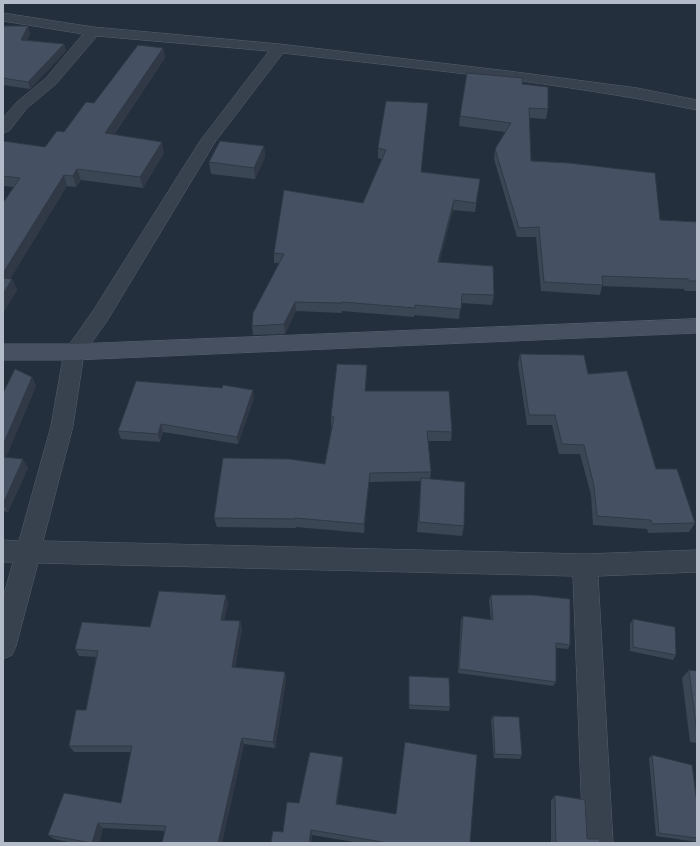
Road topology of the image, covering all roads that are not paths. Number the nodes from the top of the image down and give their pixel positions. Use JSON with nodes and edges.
{"nodes":[{"id":1,"x":3,"y":17,"type":"edge"},
{"id":2,"x":93,"y":31,"type":"junction"},
{"id":3,"x":279,"y":48,"type":"junction"},
{"id":4,"x":697,"y":104,"type":"edge"},
{"id":5,"x":5,"y":122,"type":"edge"},
{"id":6,"x":697,"y":326,"type":"edge"},
{"id":7,"x":3,"y":352,"type":"edge"},
{"id":8,"x":74,"y":352,"type":"junction"},
{"id":9,"x":3,"y":551,"type":"edge"},
{"id":10,"x":28,"y":551,"type":"junction"},
{"id":11,"x":697,"y":560,"type":"edge"},
{"id":12,"x":585,"y":565,"type":"junction"},
{"id":13,"x":3,"y":646,"type":"edge"},
{"id":14,"x":598,"y":843,"type":"edge"}],
"edges":[{"from":1,"to":2,"type":"street"},
{"from":2,"to":3,"type":"street"},
{"from":2,"to":5,"type":"street"},
{"from":3,"to":4,"type":"street"},
{"from":3,"to":8,"type":"street"},
{"from":6,"to":8,"type":"main road"},
{"from":7,"to":8,"type":"main road"},
{"from":8,"to":10,"type":"street"},
{"from":9,"to":10,"type":"street"},
{"from":10,"to":12,"type":"street"},
{"from":10,"to":13,"type":"street"},
{"from":11,"to":12,"type":"street"},
{"from":12,"to":14,"type":"street"}]}
